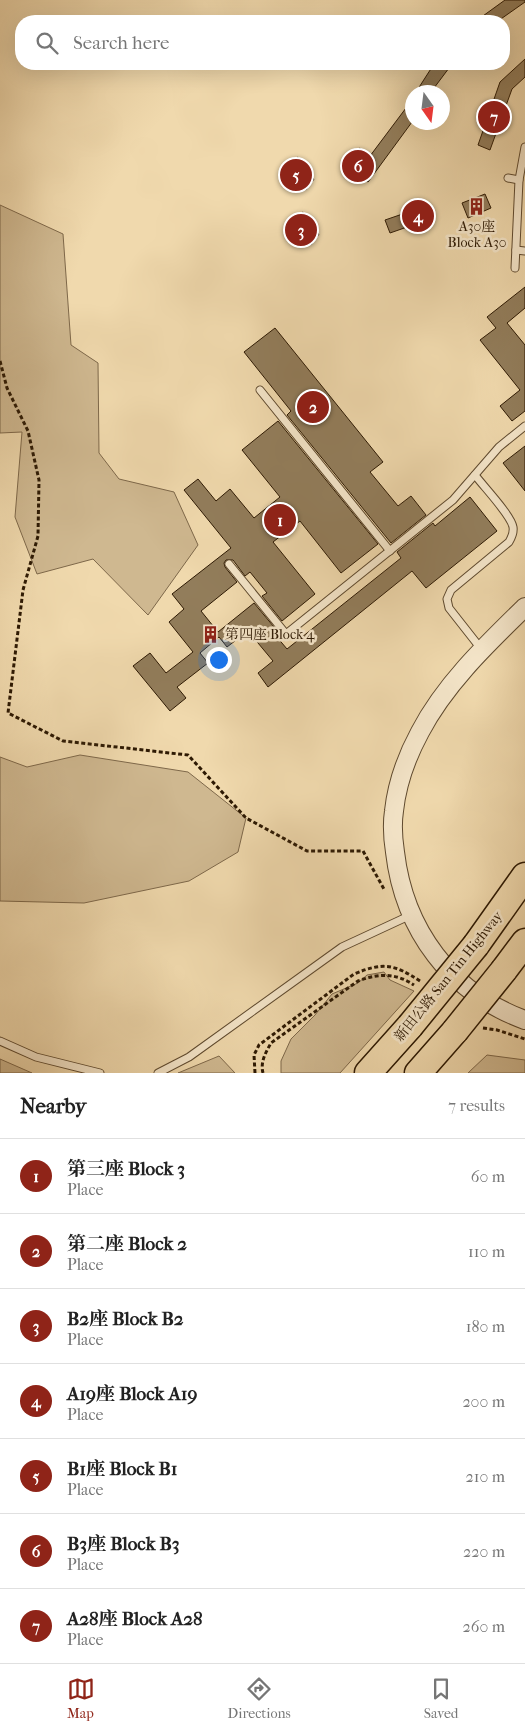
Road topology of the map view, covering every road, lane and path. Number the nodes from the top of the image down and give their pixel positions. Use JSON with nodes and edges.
{"nodes":[{"id":1,"x":525,"y":147,"type":"edge"},
{"id":2,"x":508,"y":178,"type":"dead end"},
{"id":3,"x":519,"y":180,"type":"junction"},
{"id":4,"x":516,"y":250,"type":"junction"},
{"id":5,"x":525,"y":251,"type":"edge"},
{"id":6,"x":515,"y":268,"type":"dead end"},
{"id":7,"x":0,"y":361,"type":"edge"},
{"id":8,"x":260,"y":390,"type":"dead end"},
{"id":9,"x":525,"y":426,"type":"edge"},
{"id":10,"x":475,"y":475,"type":"junction"},
{"id":11,"x":390,"y":551,"type":"junction"},
{"id":12,"x":230,"y":564,"type":"dead end"},
{"id":13,"x":525,"y":607,"type":"edge"},
{"id":14,"x":482,"y":650,"type":"junction"},
{"id":15,"x":525,"y":876,"type":"edge"},
{"id":16,"x":406,"y":918,"type":"junction"},
{"id":17,"x":525,"y":942,"type":"edge"},
{"id":18,"x":414,"y":985,"type":"dead end"},
{"id":19,"x":425,"y":986,"type":"dead end"},
{"id":20,"x":525,"y":1020,"type":"edge"},
{"id":21,"x":482,"y":1028,"type":"dead end"},
{"id":22,"x":525,"y":1039,"type":"edge"},
{"id":23,"x":0,"y":1041,"type":"edge"},
{"id":24,"x":100,"y":1073,"type":"edge"},
{"id":25,"x":158,"y":1073,"type":"edge"},
{"id":26,"x":255,"y":1073,"type":"edge"},
{"id":27,"x":263,"y":1073,"type":"edge"},
{"id":28,"x":368,"y":1073,"type":"edge"},
{"id":29,"x":418,"y":1073,"type":"edge"}],
"edges":[{"from":1,"to":3,"type":"lane"},
{"from":2,"to":3,"type":"lane"},
{"from":3,"to":4,"type":"lane"},
{"from":4,"to":5,"type":"lane"},
{"from":4,"to":6,"type":"lane"},
{"from":7,"to":16,"type":"path"},
{"from":8,"to":11,"type":"lane"},
{"from":9,"to":10,"type":"lane"},
{"from":10,"to":11,"type":"lane"},
{"from":10,"to":14,"type":"lane"},
{"from":11,"to":12,"type":"lane"},
{"from":13,"to":14,"type":"street"},
{"from":14,"to":16,"type":"street"},
{"from":15,"to":28,"type":"highway","name":"新田公路 San Tin Highway","bridge":true},
{"from":16,"to":20,"type":"street"},
{"from":16,"to":25,"type":"lane"},
{"from":17,"to":29,"type":"highway","bridge":true},
{"from":18,"to":27,"type":"path"},
{"from":19,"to":26,"type":"path"},
{"from":21,"to":22,"type":"path"},
{"from":23,"to":24,"type":"lane"}]}
